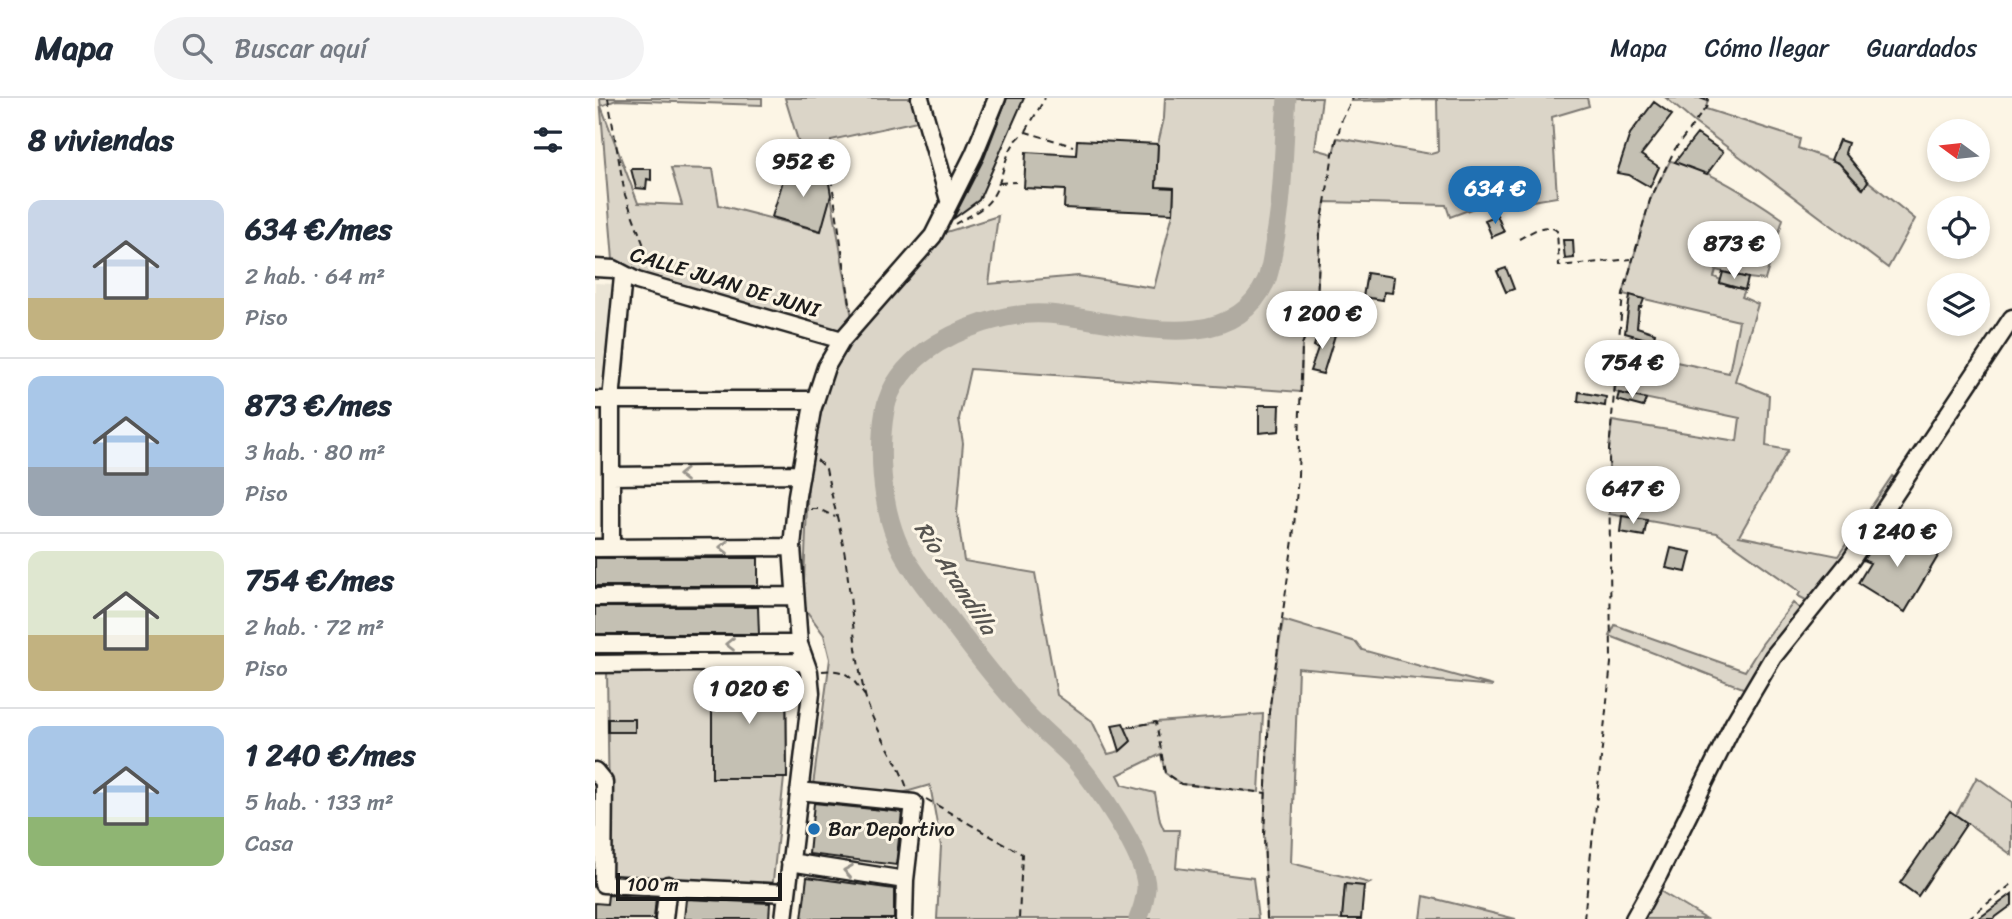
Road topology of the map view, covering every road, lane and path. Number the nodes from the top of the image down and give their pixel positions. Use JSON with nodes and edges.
{"nodes":[{"id":1,"x":608,"y":98,"type":"edge"},
{"id":2,"x":920,"y":98,"type":"edge"},
{"id":3,"x":997,"y":98,"type":"edge"},
{"id":4,"x":1045,"y":98,"type":"edge"},
{"id":5,"x":1353,"y":98,"type":"edge"},
{"id":6,"x":1700,"y":98,"type":"edge"},
{"id":7,"x":1708,"y":99,"type":"edge"},
{"id":8,"x":1026,"y":132,"type":"junction"},
{"id":9,"x":1073,"y":146,"type":"dead end"},
{"id":10,"x":800,"y":147,"type":"dead end"},
{"id":11,"x":1016,"y":182,"type":"dead end"},
{"id":12,"x":998,"y":183,"type":"junction"},
{"id":13,"x":949,"y":200,"type":"junction"},
{"id":14,"x":933,"y":236,"type":"junction"},
{"id":15,"x":1520,"y":239,"type":"dead end"},
{"id":16,"x":1632,"y":259,"type":"junction"},
{"id":17,"x":595,"y":268,"type":"edge"},
{"id":18,"x":625,"y":269,"type":"junction"},
{"id":19,"x":852,"y":318,"type":"dead end"},
{"id":20,"x":2012,"y":318,"type":"edge"},
{"id":21,"x":842,"y":340,"type":"junction"},
{"id":22,"x":603,"y":400,"type":"edge"},
{"id":23,"x":815,"y":402,"type":"junction"},
{"id":24,"x":805,"y":446,"type":"junction"},
{"id":25,"x":800,"y":474,"type":"junction"},
{"id":26,"x":611,"y":476,"type":"junction"},
{"id":27,"x":796,"y":510,"type":"junction"},
{"id":28,"x":836,"y":517,"type":"junction"},
{"id":29,"x":792,"y":547,"type":"junction"},
{"id":30,"x":603,"y":548,"type":"edge"},
{"id":31,"x":794,"y":596,"type":"junction"},
{"id":32,"x":595,"y":597,"type":"edge"},
{"id":33,"x":595,"y":644,"type":"edge"},
{"id":34,"x":799,"y":644,"type":"junction"},
{"id":35,"x":595,"y":664,"type":"edge"},
{"id":36,"x":807,"y":667,"type":"junction"},
{"id":37,"x":865,"y":697,"type":"junction"},
{"id":38,"x":1129,"y":727,"type":"dead end"},
{"id":39,"x":595,"y":771,"type":"edge"},
{"id":40,"x":799,"y":791,"type":"junction"},
{"id":41,"x":1266,"y":793,"type":"junction"},
{"id":42,"x":909,"y":796,"type":"dead end"},
{"id":43,"x":923,"y":796,"type":"dead end"},
{"id":44,"x":790,"y":862,"type":"junction"},
{"id":45,"x":905,"y":880,"type":"junction"},
{"id":46,"x":2012,"y":884,"type":"edge"},
{"id":47,"x":599,"y":885,"type":"edge"},
{"id":48,"x":668,"y":885,"type":"junction"},
{"id":49,"x":787,"y":893,"type":"junction"},
{"id":50,"x":664,"y":919,"type":"edge"},
{"id":51,"x":784,"y":919,"type":"edge"},
{"id":52,"x":904,"y":919,"type":"edge"},
{"id":53,"x":1019,"y":919,"type":"edge"},
{"id":54,"x":1268,"y":919,"type":"edge"},
{"id":55,"x":1584,"y":919,"type":"edge"},
{"id":56,"x":1634,"y":919,"type":"edge"},
{"id":57,"x":1968,"y":919,"type":"edge"}],
"edges":[{"from":1,"to":18,"type":"path"},
{"from":2,"to":13,"type":"street"},
{"from":3,"to":13,"type":"street"},
{"from":4,"to":8,"type":"path"},
{"from":5,"to":41,"type":"path"},
{"from":6,"to":7,"type":"path"},
{"from":7,"to":16,"type":"path"},
{"from":8,"to":9,"type":"path"},
{"from":8,"to":12,"type":"path"},
{"from":10,"to":19,"type":"path"},
{"from":11,"to":12,"type":"path"},
{"from":12,"to":14,"type":"path"},
{"from":13,"to":14,"type":"street"},
{"from":14,"to":21,"type":"street"},
{"from":15,"to":16,"type":"path"},
{"from":16,"to":55,"type":"path"},
{"from":17,"to":18,"type":"street","name":"CALLE JUAN DE JUNI"},
{"from":18,"to":21,"type":"street","name":"CALLE JUAN DE JUNI"},
{"from":18,"to":22,"type":"street"},
{"from":20,"to":56,"type":"street"},
{"from":21,"to":23,"type":"street"},
{"from":22,"to":23,"type":"street"},
{"from":22,"to":26,"type":"street"},
{"from":23,"to":24,"type":"street"},
{"from":24,"to":25,"type":"street"},
{"from":24,"to":28,"type":"path"},
{"from":25,"to":26,"type":"street","one_way":true},
{"from":25,"to":27,"type":"street"},
{"from":26,"to":30,"type":"street"},
{"from":27,"to":28,"type":"path"},
{"from":27,"to":29,"type":"street"},
{"from":28,"to":37,"type":"path"},
{"from":29,"to":30,"type":"street","one_way":true},
{"from":29,"to":31,"type":"street"},
{"from":31,"to":32,"type":"street"},
{"from":31,"to":34,"type":"street"},
{"from":34,"to":33,"type":"street","one_way":true},
{"from":34,"to":36,"type":"street"},
{"from":35,"to":36,"type":"street"},
{"from":36,"to":37,"type":"path"},
{"from":36,"to":40,"type":"street"},
{"from":37,"to":42,"type":"path"},
{"from":38,"to":41,"type":"path"},
{"from":39,"to":47,"type":"street"},
{"from":40,"to":44,"type":"street"},
{"from":40,"to":45,"type":"street"},
{"from":41,"to":54,"type":"path"},
{"from":43,"to":53,"type":"path"},
{"from":45,"to":44,"type":"street","one_way":true},
{"from":44,"to":49,"type":"street"},
{"from":45,"to":52,"type":"street"},
{"from":46,"to":57,"type":"path"},
{"from":47,"to":48,"type":"street"},
{"from":48,"to":49,"type":"street"},
{"from":48,"to":50,"type":"street"},
{"from":49,"to":51,"type":"street"}]}
